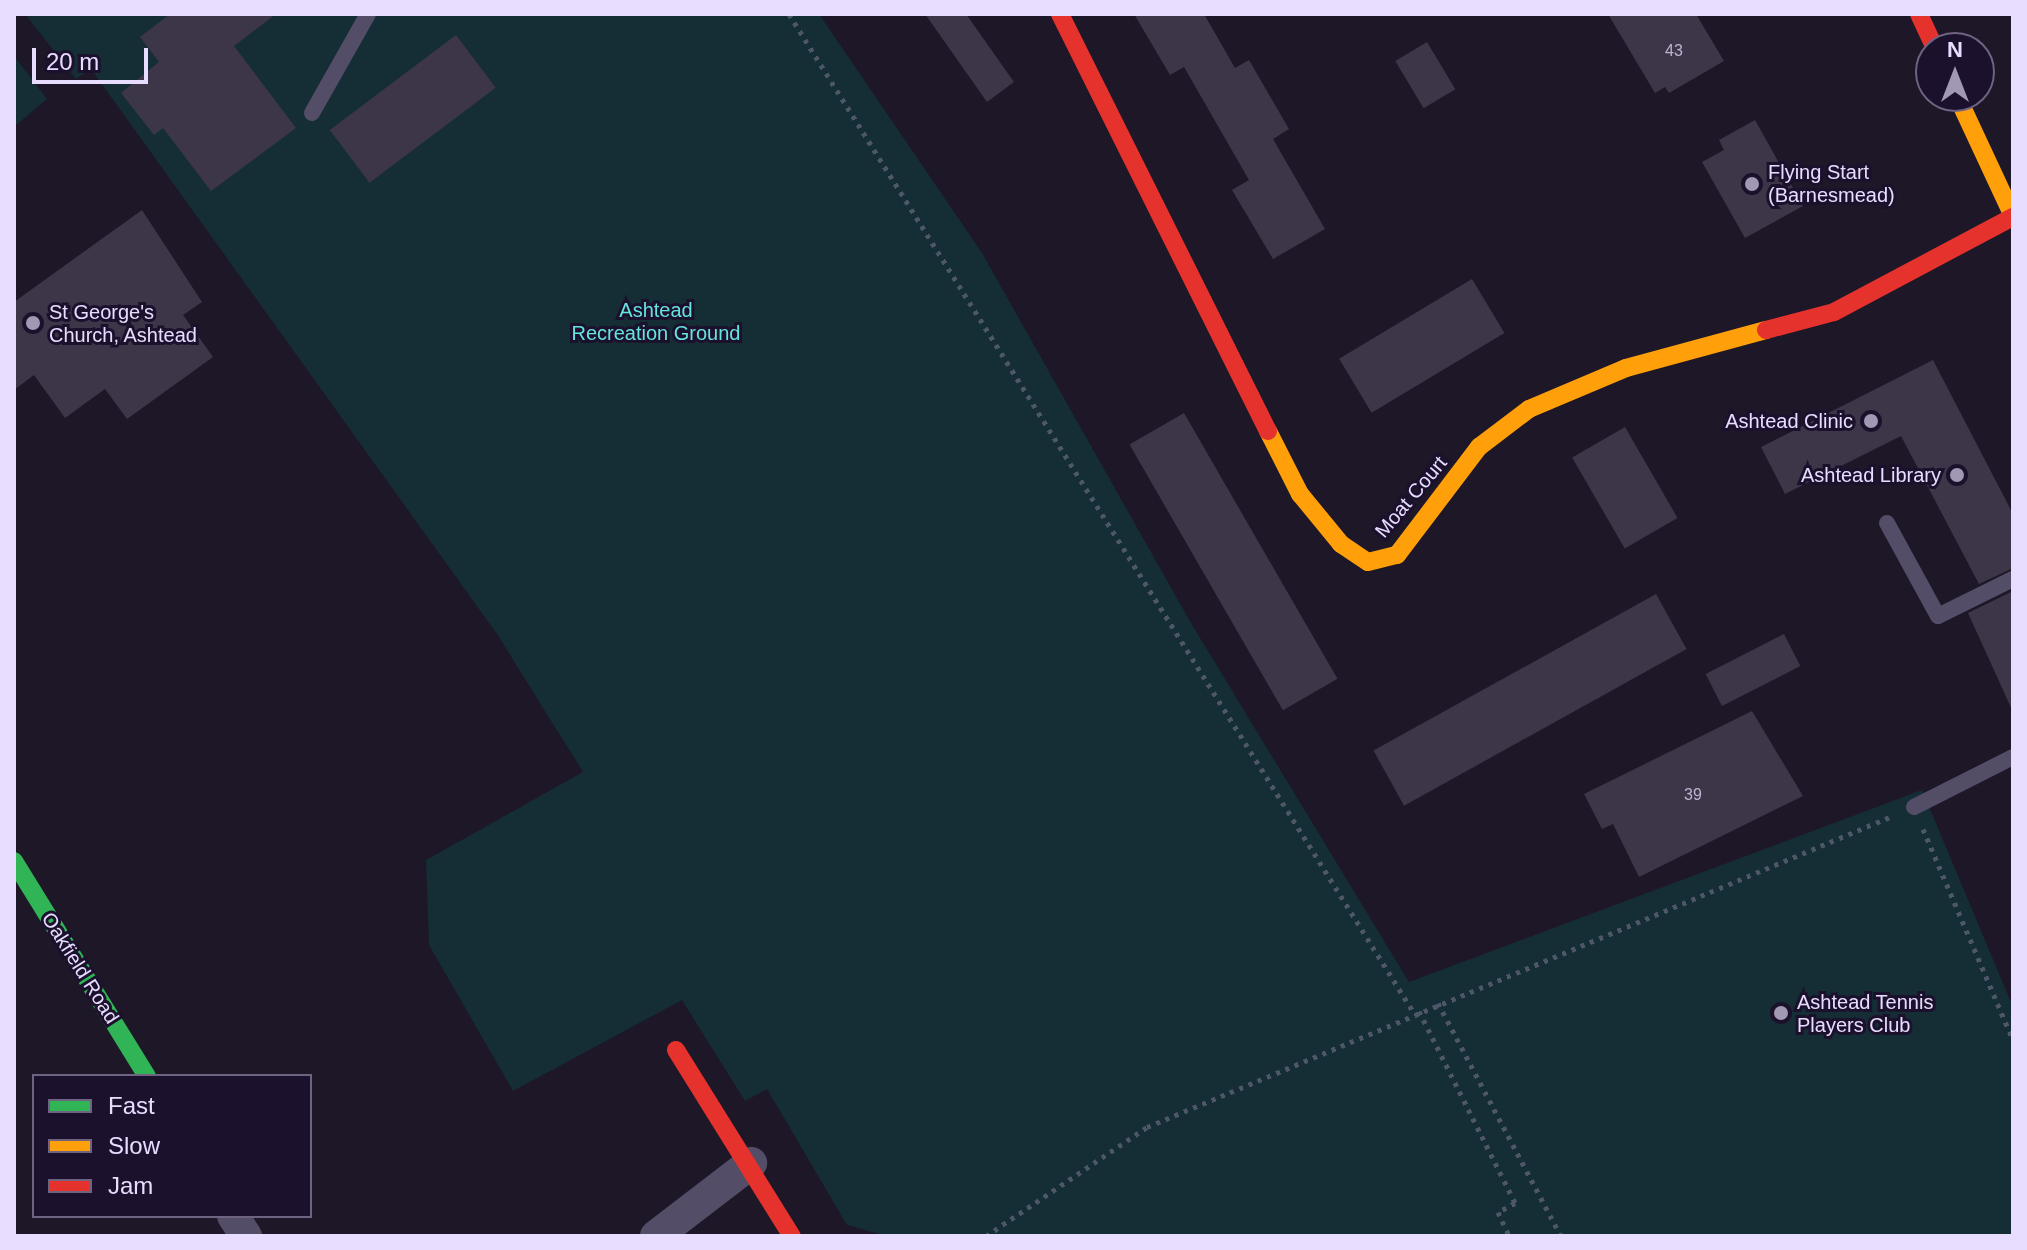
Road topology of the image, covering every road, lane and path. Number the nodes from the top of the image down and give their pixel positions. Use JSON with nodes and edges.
{"nodes":[{"id":1,"x":368,"y":14,"type":"edge"},
{"id":2,"x":789,"y":14,"type":"edge"},
{"id":3,"x":1060,"y":14,"type":"edge"},
{"id":4,"x":1967,"y":112,"type":"edge"},
{"id":5,"x":312,"y":113,"type":"dead end"},
{"id":6,"x":2005,"y":176,"type":"edge"},
{"id":7,"x":2013,"y":217,"type":"edge"},
{"id":8,"x":1887,"y":523,"type":"dead end"},
{"id":9,"x":2013,"y":579,"type":"edge"},
{"id":10,"x":2013,"y":757,"type":"edge"},
{"id":11,"x":1914,"y":807,"type":"junction"},
{"id":12,"x":14,"y":861,"type":"edge"},
{"id":13,"x":1438,"y":1003,"type":"junction"},
{"id":14,"x":1416,"y":1012,"type":"junction"},
{"id":15,"x":2013,"y":1040,"type":"edge"},
{"id":16,"x":676,"y":1050,"type":"dead end"},
{"id":17,"x":146,"y":1074,"type":"edge"},
{"id":18,"x":751,"y":1163,"type":"junction"},
{"id":19,"x":234,"y":1218,"type":"edge"},
{"id":20,"x":246,"y":1236,"type":"edge"},
{"id":21,"x":656,"y":1236,"type":"edge"},
{"id":22,"x":792,"y":1236,"type":"edge"},
{"id":23,"x":986,"y":1236,"type":"edge"},
{"id":24,"x":1509,"y":1236,"type":"edge"},
{"id":25,"x":1561,"y":1236,"type":"edge"}],
"edges":[{"from":1,"to":5,"type":"lane"},
{"from":2,"to":14,"type":"path"},
{"from":3,"to":7,"type":"street","name":"Moat Court"},
{"from":4,"to":6,"type":"street"},
{"from":6,"to":7,"type":"street"},
{"from":8,"to":9,"type":"lane"},
{"from":10,"to":11,"type":"lane"},
{"from":11,"to":13,"type":"path"},
{"from":11,"to":15,"type":"path"},
{"from":12,"to":17,"type":"street","name":"Oakfield Road"},
{"from":13,"to":14,"type":"path"},
{"from":13,"to":25,"type":"path"},
{"from":14,"to":23,"type":"path"},
{"from":14,"to":24,"type":"path"},
{"from":16,"to":18,"type":"street"},
{"from":18,"to":21,"type":"street"},
{"from":18,"to":22,"type":"street"},
{"from":19,"to":20,"type":"street"}]}
